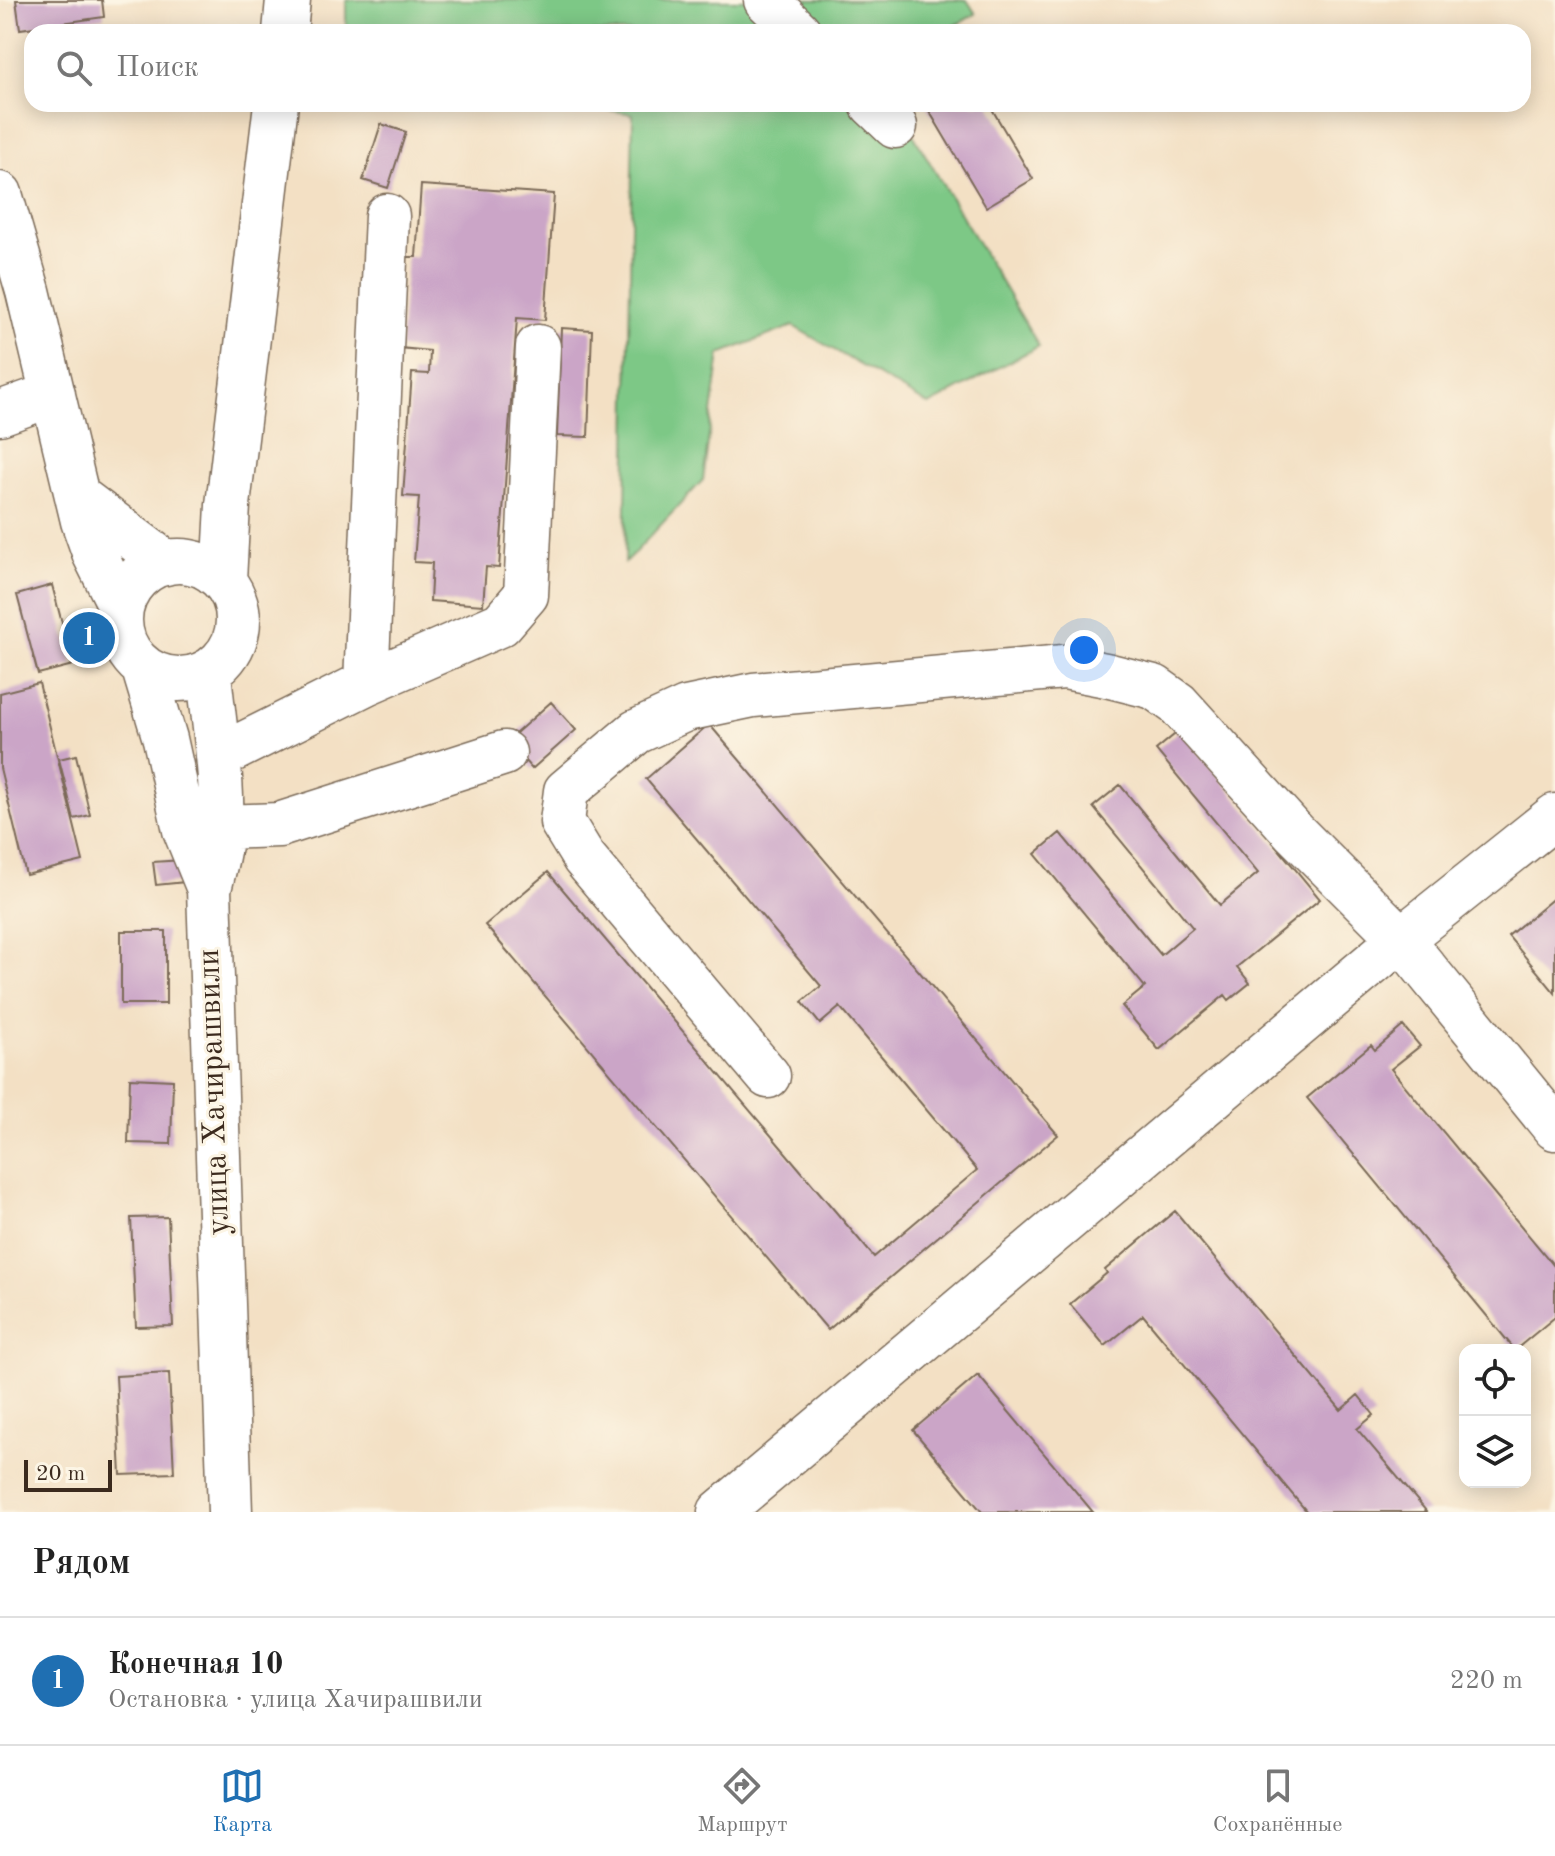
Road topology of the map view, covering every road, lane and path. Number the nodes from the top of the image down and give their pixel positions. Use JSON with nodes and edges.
{"nodes":[{"id":1,"x":288,"y":0,"type":"edge"},
{"id":2,"x":766,"y":0,"type":"edge"},
{"id":3,"x":286,"y":24,"type":"edge"},
{"id":4,"x":791,"y":24,"type":"edge"},
{"id":5,"x":275,"y":112,"type":"edge"},
{"id":6,"x":0,"y":194,"type":"edge"},
{"id":7,"x":387,"y":216,"type":"dead end"},
{"id":8,"x":538,"y":347,"type":"dead end"},
{"id":9,"x":53,"y":394,"type":"junction"},
{"id":10,"x":0,"y":413,"type":"edge"},
{"id":11,"x":77,"y":496,"type":"junction"},
{"id":12,"x":193,"y":568,"type":"junction"},
{"id":13,"x":121,"y":607,"type":"junction"},
{"id":14,"x":144,"y":669,"type":"junction"},
{"id":15,"x":209,"y":674,"type":"junction"},
{"id":16,"x":366,"y":683,"type":"junction"},
{"id":17,"x":504,"y":753,"type":"dead end"},
{"id":18,"x":218,"y":757,"type":"junction"},
{"id":19,"x":1555,"y":816,"type":"edge"},
{"id":20,"x":221,"y":827,"type":"junction"},
{"id":21,"x":209,"y":889,"type":"junction"},
{"id":22,"x":1401,"y":939,"type":"junction"},
{"id":23,"x":768,"y":1076,"type":"dead end"},
{"id":24,"x":1555,"y":1128,"type":"edge"},
{"id":25,"x":230,"y":1512,"type":"edge"},
{"id":26,"x":720,"y":1512,"type":"edge"}],
"edges":[{"from":1,"to":3,"type":"street"},
{"from":2,"to":4,"type":"street"},
{"from":5,"to":12,"type":"street"},
{"from":6,"to":9,"type":"street"},
{"from":7,"to":16,"type":"street"},
{"from":8,"to":16,"type":"street"},
{"from":9,"to":10,"type":"street"},
{"from":9,"to":11,"type":"street"},
{"from":11,"to":12,"type":"street"},
{"from":11,"to":13,"type":"street"},
{"from":12,"to":13,"type":"street"},
{"from":12,"to":15,"type":"street"},
{"from":13,"to":14,"type":"street"},
{"from":14,"to":15,"type":"street"},
{"from":14,"to":21,"type":"street"},
{"from":15,"to":18,"type":"street","name":"улица Хачирашвили"},
{"from":16,"to":18,"type":"street"},
{"from":17,"to":20,"type":"street"},
{"from":18,"to":20,"type":"street","name":"улица Хачирашвили"},
{"from":19,"to":22,"type":"street"},
{"from":20,"to":21,"type":"street","name":"улица Хачирашвили"},
{"from":21,"to":25,"type":"street","name":"улица Хачирашвили"},
{"from":22,"to":23,"type":"street"},
{"from":22,"to":24,"type":"street"},
{"from":22,"to":26,"type":"street"}]}
